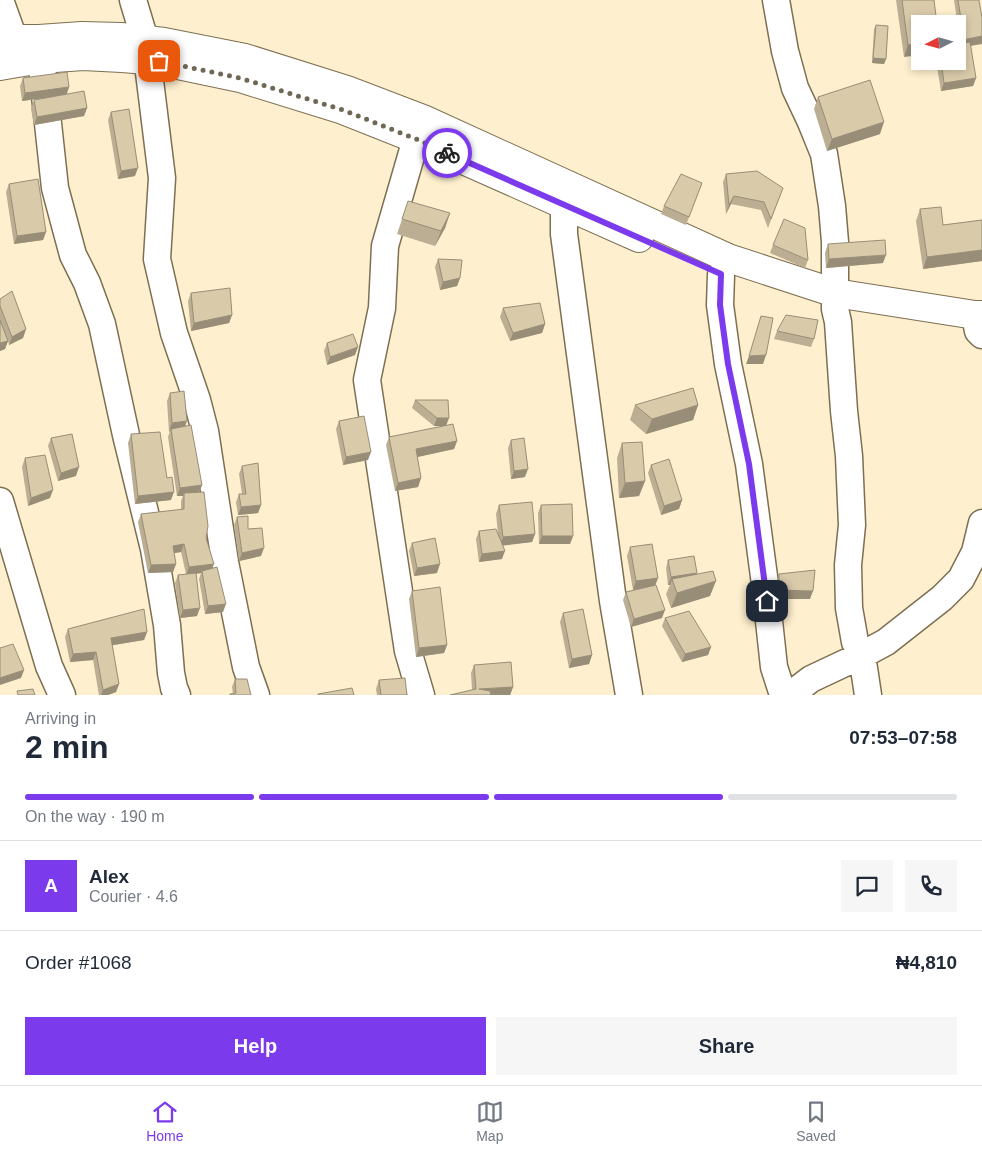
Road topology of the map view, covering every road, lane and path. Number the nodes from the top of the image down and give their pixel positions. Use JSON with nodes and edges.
{"nodes":[{"id":1,"x":0,"y":0,"type":"edge"},
{"id":2,"x":133,"y":0,"type":"edge"},
{"id":3,"x":776,"y":0,"type":"edge"},
{"id":4,"x":7,"y":41,"type":"edge"},
{"id":5,"x":146,"y":50,"type":"junction"},
{"id":6,"x":41,"y":59,"type":"junction"},
{"id":7,"x":0,"y":66,"type":"edge"},
{"id":8,"x":420,"y":129,"type":"junction"},
{"id":9,"x":564,"y":205,"type":"junction"},
{"id":10,"x":721,"y":274,"type":"junction"},
{"id":11,"x":835,"y":301,"type":"junction"},
{"id":12,"x":980,"y":326,"type":"edge"},
{"id":13,"x":0,"y":501,"type":"edge"},
{"id":14,"x":982,"y":523,"type":"edge"},
{"id":15,"x":862,"y":655,"type":"junction"},
{"id":16,"x":62,"y":695,"type":"edge"},
{"id":17,"x":177,"y":695,"type":"edge"},
{"id":18,"x":256,"y":695,"type":"edge"},
{"id":19,"x":420,"y":695,"type":"edge"},
{"id":20,"x":629,"y":695,"type":"edge"},
{"id":21,"x":783,"y":695,"type":"edge"},
{"id":22,"x":790,"y":695,"type":"edge"},
{"id":23,"x":868,"y":695,"type":"edge"}],
"edges":[{"from":1,"to":4,"type":"street"},
{"from":2,"to":5,"type":"street"},
{"from":3,"to":11,"type":"street"},
{"from":4,"to":5,"type":"street"},
{"from":5,"to":6,"type":"street"},
{"from":5,"to":8,"type":"street"},
{"from":5,"to":18,"type":"street"},
{"from":6,"to":7,"type":"street"},
{"from":6,"to":17,"type":"street"},
{"from":8,"to":9,"type":"street"},
{"from":8,"to":11,"type":"street"},
{"from":8,"to":19,"type":"street"},
{"from":9,"to":10,"type":"street"},
{"from":9,"to":20,"type":"street"},
{"from":10,"to":11,"type":"street"},
{"from":10,"to":21,"type":"street"},
{"from":11,"to":12,"type":"street"},
{"from":11,"to":15,"type":"street"},
{"from":13,"to":16,"type":"street"},
{"from":14,"to":15,"type":"street"},
{"from":15,"to":22,"type":"street"},
{"from":15,"to":23,"type":"street"}]}
